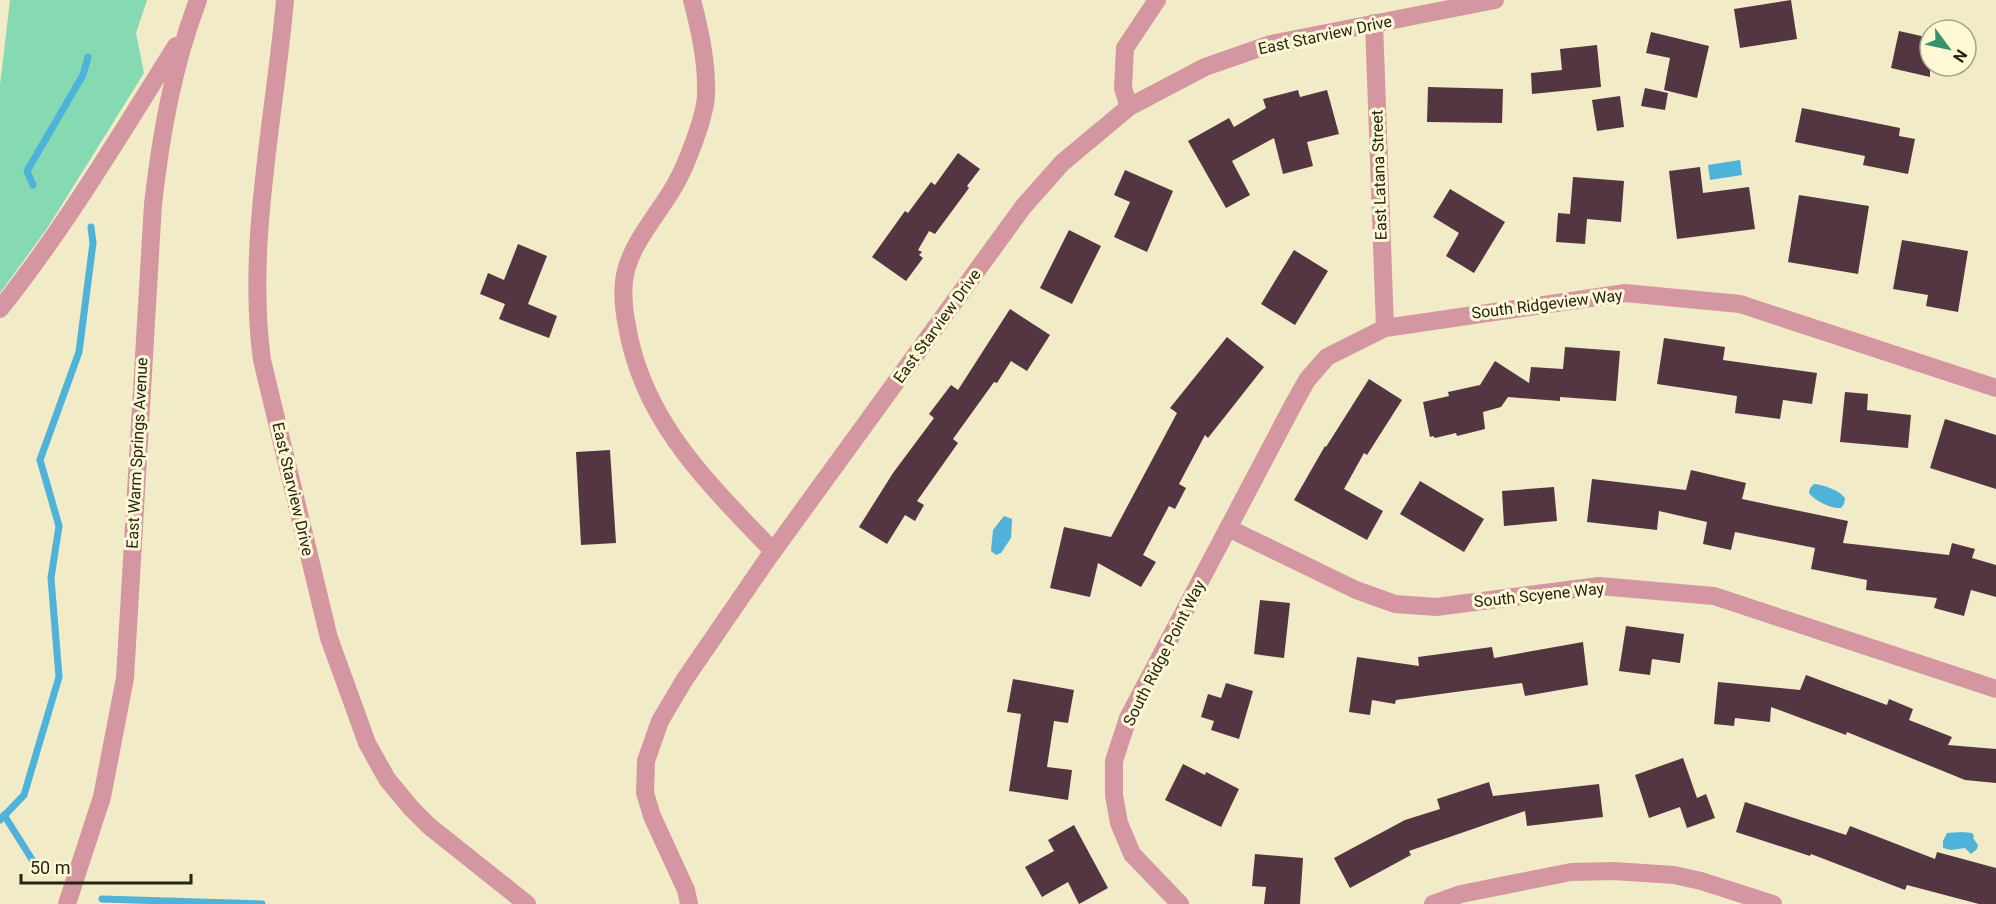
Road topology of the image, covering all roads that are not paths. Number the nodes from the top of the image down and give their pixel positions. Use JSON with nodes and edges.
{"nodes":[{"id":1,"x":198,"y":0,"type":"edge"},
{"id":2,"x":285,"y":0,"type":"edge"},
{"id":3,"x":692,"y":0,"type":"edge"},
{"id":4,"x":1157,"y":0,"type":"edge"},
{"id":5,"x":1495,"y":0,"type":"edge"},
{"id":6,"x":1374,"y":23,"type":"junction"},
{"id":7,"x":187,"y":29,"type":"junction"},
{"id":8,"x":1129,"y":107,"type":"junction"},
{"id":9,"x":0,"y":309,"type":"edge"},
{"id":10,"x":1384,"y":328,"type":"junction"},
{"id":11,"x":1996,"y":388,"type":"edge"},
{"id":12,"x":1228,"y":528,"type":"junction"},
{"id":13,"x":773,"y":551,"type":"junction"},
{"id":14,"x":1996,"y":688,"type":"edge"},
{"id":15,"x":67,"y":904,"type":"edge"},
{"id":16,"x":526,"y":904,"type":"edge"},
{"id":17,"x":689,"y":904,"type":"edge"},
{"id":18,"x":1180,"y":904,"type":"edge"},
{"id":19,"x":1433,"y":904,"type":"edge"},
{"id":20,"x":1773,"y":904,"type":"edge"}],
"edges":[{"from":1,"to":7,"type":"street","name":"East Warm Springs Avenue"},
{"from":2,"to":16,"type":"street","name":"East Starview Drive"},
{"from":3,"to":13,"type":"street"},
{"from":4,"to":8,"type":"street"},
{"from":5,"to":6,"type":"street","name":"East Starview Drive"},
{"from":6,"to":8,"type":"street","name":"East Starview Drive"},
{"from":6,"to":10,"type":"street","name":"East Latana Street"},
{"from":7,"to":9,"type":"street"},
{"from":7,"to":15,"type":"street","name":"East Warm Springs Avenue"},
{"from":8,"to":13,"type":"street","name":"East Starview Drive"},
{"from":10,"to":11,"type":"street","name":"South Ridgeview Way"},
{"from":10,"to":12,"type":"street","name":"South Ridgeview Way"},
{"from":12,"to":14,"type":"street","name":"South Scyene Way"},
{"from":12,"to":18,"type":"street","name":"South Ridge Point Way"},
{"from":13,"to":17,"type":"street","name":"East Starview Drive"},
{"from":19,"to":20,"type":"street"}]}
